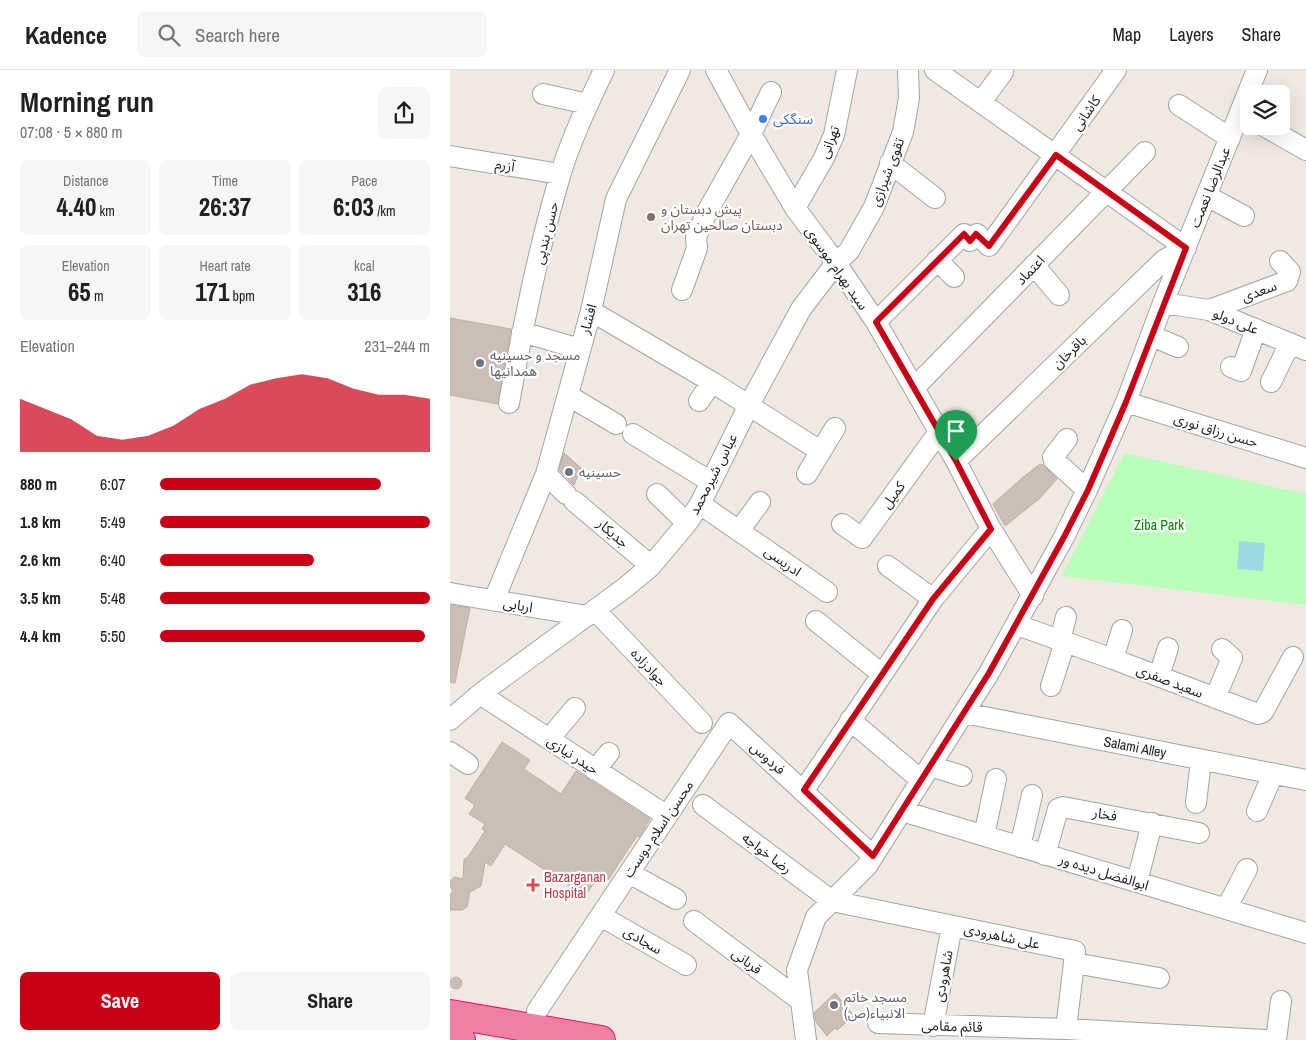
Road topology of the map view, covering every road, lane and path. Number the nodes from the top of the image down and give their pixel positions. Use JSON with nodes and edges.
{"nodes":[{"id":1,"x":604,"y":70,"type":"edge"},
{"id":2,"x":680,"y":70,"type":"edge"},
{"id":3,"x":716,"y":70,"type":"edge"},
{"id":4,"x":846,"y":70,"type":"edge"},
{"id":5,"x":908,"y":70,"type":"edge"},
{"id":6,"x":935,"y":70,"type":"edge"},
{"id":7,"x":1116,"y":70,"type":"edge"},
{"id":8,"x":1258,"y":70,"type":"edge"},
{"id":9,"x":1003,"y":72,"type":"dead end"},
{"id":10,"x":1253,"y":85,"type":"edge"},
{"id":11,"x":771,"y":92,"type":"dead end"},
{"id":12,"x":543,"y":94,"type":"dead end"},
{"id":13,"x":980,"y":102,"type":"junction"},
{"id":14,"x":588,"y":104,"type":"junction"},
{"id":15,"x":1179,"y":105,"type":"dead end"},
{"id":16,"x":1240,"y":122,"type":"edge"},
{"id":17,"x":751,"y":134,"type":"junction"},
{"id":18,"x":1280,"y":135,"type":"edge"},
{"id":19,"x":1230,"y":138,"type":"junction"},
{"id":20,"x":1306,"y":150,"type":"edge"},
{"id":21,"x":1145,"y":152,"type":"dead end"},
{"id":22,"x":1056,"y":155,"type":"junction"},
{"id":23,"x":450,"y":156,"type":"edge"},
{"id":24,"x":890,"y":163,"type":"junction"},
{"id":25,"x":560,"y":174,"type":"junction"},
{"id":26,"x":1107,"y":191,"type":"junction"},
{"id":27,"x":1207,"y":196,"type":"junction"},
{"id":28,"x":936,"y":198,"type":"dead end"},
{"id":29,"x":795,"y":208,"type":"junction"},
{"id":30,"x":1244,"y":216,"type":"dead end"},
{"id":31,"x":1186,"y":248,"type":"junction"},
{"id":32,"x":937,"y":260,"type":"junction"},
{"id":33,"x":1280,"y":261,"type":"dead end"},
{"id":34,"x":836,"y":263,"type":"junction"},
{"id":35,"x":1034,"y":265,"type":"junction"},
{"id":36,"x":954,"y":277,"type":"dead end"},
{"id":37,"x":682,"y":290,"type":"dead end"},
{"id":38,"x":1059,"y":296,"type":"dead end"},
{"id":39,"x":1163,"y":304,"type":"junction"},
{"id":40,"x":1209,"y":310,"type":"junction"},
{"id":41,"x":591,"y":311,"type":"junction"},
{"id":42,"x":876,"y":322,"type":"junction"},
{"id":43,"x":1256,"y":329,"type":"junction"},
{"id":44,"x":522,"y":332,"type":"junction"},
{"id":45,"x":1152,"y":336,"type":"junction"},
{"id":46,"x":1178,"y":347,"type":"dead end"},
{"id":47,"x":1298,"y":347,"type":"edge"},
{"id":48,"x":580,"y":348,"type":"junction"},
{"id":49,"x":1231,"y":367,"type":"dead end"},
{"id":50,"x":712,"y":382,"type":"junction"},
{"id":51,"x":1271,"y":382,"type":"dead end"},
{"id":52,"x":914,"y":388,"type":"junction"},
{"id":53,"x":568,"y":396,"type":"junction"},
{"id":54,"x":699,"y":400,"type":"dead end"},
{"id":55,"x":1126,"y":402,"type":"junction"},
{"id":56,"x":509,"y":403,"type":"dead end"},
{"id":57,"x":749,"y":405,"type":"junction"},
{"id":58,"x":835,"y":428,"type":"dead end"},
{"id":59,"x":939,"y":432,"type":"junction"},
{"id":60,"x":1067,"y":439,"type":"dead end"},
{"id":61,"x":820,"y":451,"type":"junction"},
{"id":62,"x":1306,"y":458,"type":"edge"},
{"id":63,"x":956,"y":461,"type":"junction"},
{"id":64,"x":546,"y":474,"type":"junction"},
{"id":65,"x":807,"y":474,"type":"dead end"},
{"id":66,"x":711,"y":482,"type":"junction"},
{"id":67,"x":1088,"y":490,"type":"junction"},
{"id":68,"x":656,"y":494,"type":"dead end"},
{"id":69,"x":760,"y":502,"type":"dead end"},
{"id":70,"x":700,"y":504,"type":"junction"},
{"id":71,"x":687,"y":522,"type":"junction"},
{"id":72,"x":842,"y":524,"type":"dead end"},
{"id":73,"x":991,"y":529,"type":"junction"},
{"id":74,"x":739,"y":531,"type":"junction"},
{"id":75,"x":651,"y":566,"type":"junction"},
{"id":76,"x":888,"y":566,"type":"dead end"},
{"id":77,"x":827,"y":592,"type":"dead end"},
{"id":78,"x":450,"y":593,"type":"edge"},
{"id":79,"x":1033,"y":596,"type":"junction"},
{"id":80,"x":933,"y":599,"type":"junction"},
{"id":81,"x":494,"y":600,"type":"junction"},
{"id":82,"x":591,"y":613,"type":"junction"},
{"id":83,"x":1066,"y":617,"type":"dead end"},
{"id":84,"x":816,"y":621,"type":"dead end"},
{"id":85,"x":1017,"y":625,"type":"junction"},
{"id":86,"x":1122,"y":630,"type":"dead end"},
{"id":87,"x":1063,"y":641,"type":"junction"},
{"id":88,"x":1168,"y":648,"type":"dead end"},
{"id":89,"x":1222,"y":649,"type":"dead end"},
{"id":90,"x":1293,"y":656,"type":"dead end"},
{"id":91,"x":1113,"y":659,"type":"junction"},
{"id":92,"x":882,"y":674,"type":"junction"},
{"id":93,"x":1159,"y":676,"type":"junction"},
{"id":94,"x":1051,"y":686,"type":"dead end"},
{"id":95,"x":480,"y":694,"type":"junction"},
{"id":96,"x":1215,"y":698,"type":"junction"},
{"id":97,"x":575,"y":708,"type":"dead end"},
{"id":98,"x":964,"y":713,"type":"junction"},
{"id":99,"x":450,"y":720,"type":"edge"},
{"id":100,"x":850,"y":720,"type":"junction"},
{"id":101,"x":702,"y":723,"type":"dead end"},
{"id":102,"x":729,"y":723,"type":"joint"},
{"id":103,"x":549,"y":739,"type":"junction"},
{"id":104,"x":450,"y":752,"type":"edge"},
{"id":105,"x":609,"y":753,"type":"dead end"},
{"id":106,"x":1201,"y":760,"type":"junction"},
{"id":107,"x":468,"y":764,"type":"dead end"},
{"id":108,"x":595,"y":770,"type":"junction"},
{"id":109,"x":926,"y":773,"type":"junction"},
{"id":110,"x":1273,"y":774,"type":"junction"},
{"id":111,"x":962,"y":776,"type":"dead end"},
{"id":112,"x":996,"y":779,"type":"dead end"},
{"id":113,"x":1306,"y":780,"type":"edge"},
{"id":114,"x":804,"y":790,"type":"junction"},
{"id":115,"x":1032,"y":795,"type":"dead end"},
{"id":116,"x":1196,"y":803,"type":"dead end"},
{"id":117,"x":703,"y":805,"type":"dead end"},
{"id":118,"x":902,"y":811,"type":"junction"},
{"id":119,"x":1257,"y":811,"type":"dead end"},
{"id":120,"x":667,"y":816,"type":"junction"},
{"id":121,"x":1152,"y":822,"type":"junction"},
{"id":122,"x":1199,"y":833,"type":"dead end"},
{"id":123,"x":984,"y":836,"type":"junction"},
{"id":124,"x":1020,"y":847,"type":"junction"},
{"id":125,"x":1045,"y":855,"type":"junction"},
{"id":126,"x":873,"y":856,"type":"junction"},
{"id":127,"x":1247,"y":868,"type":"dead end"},
{"id":128,"x":629,"y":873,"type":"junction"},
{"id":129,"x":1137,"y":882,"type":"junction"},
{"id":130,"x":676,"y":900,"type":"dead end"},
{"id":131,"x":832,"y":901,"type":"junction"},
{"id":132,"x":1226,"y":909,"type":"junction"},
{"id":133,"x":600,"y":916,"type":"junction"},
{"id":134,"x":694,"y":920,"type":"dead end"},
{"id":135,"x":952,"y":926,"type":"junction"},
{"id":136,"x":1306,"y":933,"type":"edge"},
{"id":137,"x":1074,"y":963,"type":"junction"},
{"id":138,"x":686,"y":965,"type":"dead end"},
{"id":139,"x":1159,"y":978,"type":"dead end"},
{"id":140,"x":801,"y":1001,"type":"junction"},
{"id":141,"x":1281,"y":1001,"type":"dead end"},
{"id":142,"x":537,"y":1011,"type":"dead end"},
{"id":143,"x":450,"y":1014,"type":"edge"},
{"id":144,"x":878,"y":1023,"type":"dead end"},
{"id":145,"x":933,"y":1026,"type":"junction"},
{"id":146,"x":1066,"y":1030,"type":"junction"},
{"id":147,"x":995,"y":1034,"type":"edge"},
{"id":148,"x":450,"y":1038,"type":"edge"},
{"id":149,"x":580,"y":1038,"type":"edge"},
{"id":150,"x":1177,"y":1038,"type":"edge"},
{"id":151,"x":460,"y":1040,"type":"edge"},
{"id":152,"x":806,"y":1040,"type":"edge"},
{"id":153,"x":1266,"y":1040,"type":"edge"},
{"id":154,"x":1276,"y":1040,"type":"edge"}],
"edges":[{"from":1,"to":14,"type":"street","name":"حسن بندپی"},
{"from":2,"to":41,"type":"street","name":"افشار"},
{"from":3,"to":17,"type":"street","name":"سید بهرام موسوی"},
{"from":4,"to":29,"type":"street","name":"تهرانی"},
{"from":5,"to":24,"type":"street","name":"تقوی شیرازی"},
{"from":6,"to":13,"type":"street"},
{"from":7,"to":22,"type":"street","name":"کاشانی"},
{"from":8,"to":10,"type":"street","name":"عبدالرضا نعمت"},
{"from":9,"to":13,"type":"street"},
{"from":11,"to":17,"type":"street"},
{"from":12,"to":14,"type":"street"},
{"from":13,"to":22,"type":"street"},
{"from":14,"to":25,"type":"street","name":"حسن بندپی"},
{"from":15,"to":19,"type":"street"},
{"from":16,"to":19,"type":"street","name":"عبدالرضا نعمت"},
{"from":17,"to":29,"type":"street","name":"سید بهرام موسوی"},
{"from":17,"to":37,"type":"street"},
{"from":18,"to":20,"type":"street"},
{"from":19,"to":27,"type":"street","name":"عبدالرضا نعمت"},
{"from":21,"to":26,"type":"street","name":"اعتماد"},
{"from":22,"to":26,"type":"street"},
{"from":22,"to":32,"type":"street","name":"کاشانی"},
{"from":23,"to":25,"type":"street","name":"آزرم"},
{"from":24,"to":28,"type":"street"},
{"from":24,"to":34,"type":"street","name":"تقوی شیرازی"},
{"from":25,"to":44,"type":"street","name":"حسن بندپی"},
{"from":26,"to":31,"type":"street"},
{"from":26,"to":35,"type":"street","name":"اعتماد"},
{"from":27,"to":30,"type":"street"},
{"from":27,"to":31,"type":"street","name":"عبدالرضا نعمت"},
{"from":29,"to":34,"type":"street","name":"سید بهرام موسوی"},
{"from":31,"to":39,"type":"street","name":"عبدالرضا نعمت"},
{"from":31,"to":63,"type":"street","name":"باقرخان"},
{"from":32,"to":36,"type":"street"},
{"from":32,"to":42,"type":"street"},
{"from":33,"to":40,"type":"street","name":"سعدی"},
{"from":34,"to":42,"type":"street","name":"سید بهرام موسوی"},
{"from":34,"to":57,"type":"street","name":"عباس شیرمحمد"},
{"from":35,"to":38,"type":"street"},
{"from":35,"to":52,"type":"street","name":"اعتماد"},
{"from":39,"to":40,"type":"street","name":"علی دولو"},
{"from":39,"to":45,"type":"street","name":"عبدالرضا نعمت"},
{"from":40,"to":43,"type":"street","name":"علی دولو"},
{"from":41,"to":48,"type":"street","name":"افشار"},
{"from":41,"to":50,"type":"street"},
{"from":42,"to":52,"type":"street","name":"سید بهرام موسوی"},
{"from":43,"to":47,"type":"street","name":"علی دولو"},
{"from":43,"to":49,"type":"street"},
{"from":44,"to":48,"type":"street"},
{"from":44,"to":56,"type":"street","name":"حسن بندپی"},
{"from":45,"to":46,"type":"street"},
{"from":45,"to":55,"type":"street","name":"عبدالرضا نعمت"},
{"from":47,"to":51,"type":"street"},
{"from":48,"to":53,"type":"street","name":"افشار"},
{"from":50,"to":54,"type":"street"},
{"from":50,"to":57,"type":"street"},
{"from":52,"to":59,"type":"street","name":"سید بهرام موسوی"},
{"from":53,"to":64,"type":"street","name":"افشار"},
{"from":53,"to":66,"type":"street"},
{"from":55,"to":62,"type":"street","name":"حسن رزاق نوری"},
{"from":55,"to":67,"type":"street","name":"عبدالرضا نعمت"},
{"from":57,"to":61,"type":"street"},
{"from":57,"to":66,"type":"street","name":"عباس شیرمحمد"},
{"from":58,"to":61,"type":"street"},
{"from":59,"to":63,"type":"street","name":"سید بهرام موسوی"},
{"from":59,"to":72,"type":"street","name":"کمیل"},
{"from":60,"to":67,"type":"street"},
{"from":61,"to":65,"type":"street"},
{"from":63,"to":73,"type":"street","name":"سید بهرام موسوی"},
{"from":64,"to":75,"type":"street","name":"جدیکار"},
{"from":64,"to":81,"type":"street","name":"افشار"},
{"from":66,"to":70,"type":"street","name":"عباس شیرمحمد"},
{"from":67,"to":79,"type":"street","name":"عبدالرضا نعمت"},
{"from":68,"to":71,"type":"street"},
{"from":69,"to":74,"type":"street"},
{"from":70,"to":71,"type":"street","name":"عباس شیرمحمد"},
{"from":70,"to":74,"type":"street","name":"ادریسی"},
{"from":71,"to":75,"type":"street","name":"عباس شیرمحمد"},
{"from":73,"to":79,"type":"street","name":"سید بهرام موسوی"},
{"from":73,"to":80,"type":"street"},
{"from":74,"to":77,"type":"street","name":"ادریسی"},
{"from":75,"to":82,"type":"street","name":"عباس شیرمحمد"},
{"from":76,"to":80,"type":"street"},
{"from":78,"to":81,"type":"street","name":"اربابی"},
{"from":79,"to":85,"type":"street","name":"عبدالرضا نعمت"},
{"from":80,"to":92,"type":"street"},
{"from":81,"to":82,"type":"street","name":"اربابی"},
{"from":82,"to":95,"type":"street","name":"عباس شیرمحمد"},
{"from":82,"to":101,"type":"street","name":"جوادزاده"},
{"from":83,"to":87,"type":"street"},
{"from":84,"to":92,"type":"street"},
{"from":85,"to":87,"type":"street","name":"سعید صفری"},
{"from":85,"to":98,"type":"street","name":"عبدالرضا نعمت"},
{"from":86,"to":91,"type":"street"},
{"from":87,"to":91,"type":"street","name":"سعید صفری"},
{"from":87,"to":94,"type":"street"},
{"from":88,"to":93,"type":"street"},
{"from":89,"to":96,"type":"street"},
{"from":90,"to":96,"type":"street","name":"سعید صفری"},
{"from":91,"to":93,"type":"street","name":"سعید صفری"},
{"from":92,"to":100,"type":"street"},
{"from":93,"to":96,"type":"street","name":"سعید صفری"},
{"from":95,"to":99,"type":"street","name":"عباس شیرمحمد"},
{"from":95,"to":103,"type":"street","name":"حیدر نیازی"},
{"from":97,"to":103,"type":"street"},
{"from":98,"to":106,"type":"street","name":"Salami Alley"},
{"from":98,"to":109,"type":"street","name":"عبدالرضا نعمت"},
{"from":100,"to":109,"type":"street"},
{"from":100,"to":114,"type":"street"},
{"from":102,"to":114,"type":"street","name":"فردوس"},
{"from":102,"to":120,"type":"street","name":"محسن اسلام دوست"},
{"from":103,"to":108,"type":"street","name":"حیدر نیازی"},
{"from":104,"to":107,"type":"street"},
{"from":105,"to":108,"type":"street"},
{"from":106,"to":110,"type":"street","name":"Salami Alley"},
{"from":106,"to":116,"type":"street"},
{"from":108,"to":120,"type":"street","name":"حیدر نیازی"},
{"from":109,"to":111,"type":"street"},
{"from":109,"to":118,"type":"street","name":"عبدالرضا نعمت"},
{"from":110,"to":113,"type":"street","name":"Salami Alley"},
{"from":110,"to":119,"type":"street"},
{"from":112,"to":123,"type":"street"},
{"from":114,"to":126,"type":"street","name":"فردوس"},
{"from":115,"to":124,"type":"street"},
{"from":117,"to":131,"type":"street","name":"رضا خواجه"},
{"from":118,"to":123,"type":"street","name":"ابوالفضل دیده ور"},
{"from":118,"to":126,"type":"street","name":"عبدالرضا نعمت"},
{"from":120,"to":128,"type":"street","name":"محسن اسلام دوست"},
{"from":121,"to":122,"type":"street","name":"فخار"},
{"from":121,"to":125,"type":"street","name":"فخار"},
{"from":121,"to":129,"type":"street"},
{"from":123,"to":124,"type":"street","name":"ابوالفضل دیده ور"},
{"from":124,"to":125,"type":"street","name":"ابوالفضل دیده ور"},
{"from":125,"to":129,"type":"street","name":"ابوالفضل دیده ور"},
{"from":126,"to":131,"type":"street","name":"عبدالرضا نعمت"},
{"from":127,"to":132,"type":"street"},
{"from":128,"to":130,"type":"street"},
{"from":128,"to":133,"type":"street","name":"محسن اسلام دوست"},
{"from":129,"to":132,"type":"street","name":"ابوالفضل دیده ور"},
{"from":131,"to":135,"type":"street","name":"علی شاهرودی"},
{"from":131,"to":140,"type":"street","name":"عبدالرضا نعمت"},
{"from":132,"to":136,"type":"street","name":"ابوالفضل دیده ور"},
{"from":133,"to":138,"type":"street","name":"سجادی"},
{"from":133,"to":142,"type":"street","name":"محسن اسلام دوست"},
{"from":134,"to":140,"type":"street","name":"قربانی"},
{"from":135,"to":137,"type":"street","name":"علی شاهرودی"},
{"from":135,"to":145,"type":"street","name":"شاهرودی"},
{"from":137,"to":139,"type":"street"},
{"from":137,"to":146,"type":"street"},
{"from":140,"to":152,"type":"street","name":"عبدالرضا نعمت"},
{"from":141,"to":154,"type":"street"},
{"from":143,"to":149,"type":"highway"},
{"from":144,"to":145,"type":"street","name":"قائم مقامی"},
{"from":145,"to":147,"type":"street","name":"قائم مقامی"},
{"from":146,"to":147,"type":"street","name":"قائم مقامی"},
{"from":146,"to":150,"type":"street","name":"قائم مقامی"},
{"from":148,"to":151,"type":"highway"},
{"from":150,"to":153,"type":"street","name":"قائم مقامی"}]}
